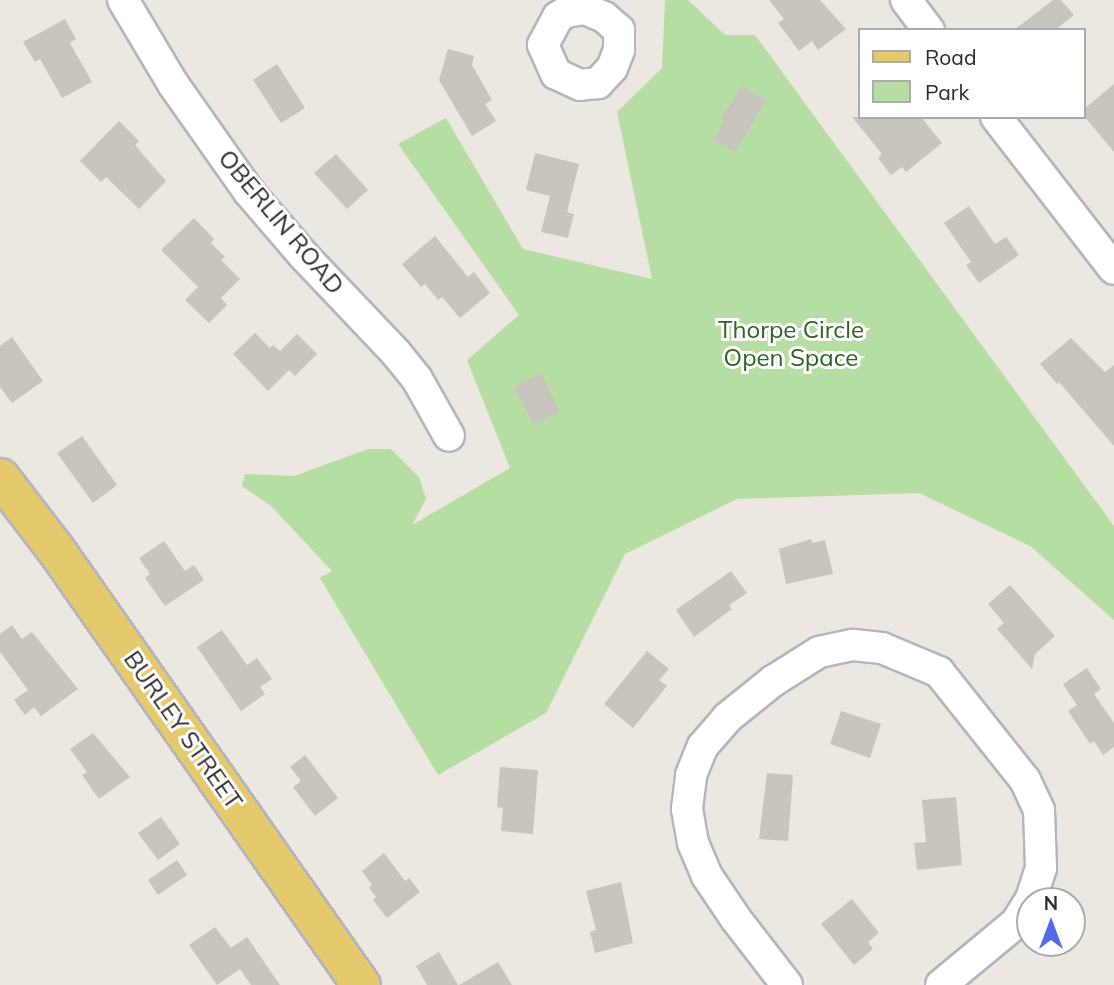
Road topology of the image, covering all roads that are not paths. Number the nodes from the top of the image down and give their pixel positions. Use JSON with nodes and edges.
{"nodes":[{"id":1,"x":123,"y":0,"type":"edge"},
{"id":2,"x":906,"y":0,"type":"edge"},
{"id":3,"x":927,"y":28,"type":"edge"},
{"id":4,"x":998,"y":119,"type":"edge"},
{"id":5,"x":1114,"y":270,"type":"edge"},
{"id":6,"x":449,"y":436,"type":"dead end"},
{"id":7,"x":0,"y":477,"type":"edge"},
{"id":8,"x":1035,"y":887,"type":"edge"},
{"id":9,"x":1016,"y":923,"type":"edge"},
{"id":10,"x":361,"y":985,"type":"edge"},
{"id":11,"x":787,"y":985,"type":"edge"},
{"id":12,"x":941,"y":985,"type":"edge"}],
"edges":[{"from":1,"to":6,"type":"street","name":"OBERLIN ROAD"},
{"from":2,"to":3,"type":"street"},
{"from":4,"to":5,"type":"street"},
{"from":7,"to":10,"type":"main road","name":"BURLEY STREET"},
{"from":8,"to":11,"type":"street"},
{"from":9,"to":12,"type":"street"}]}
